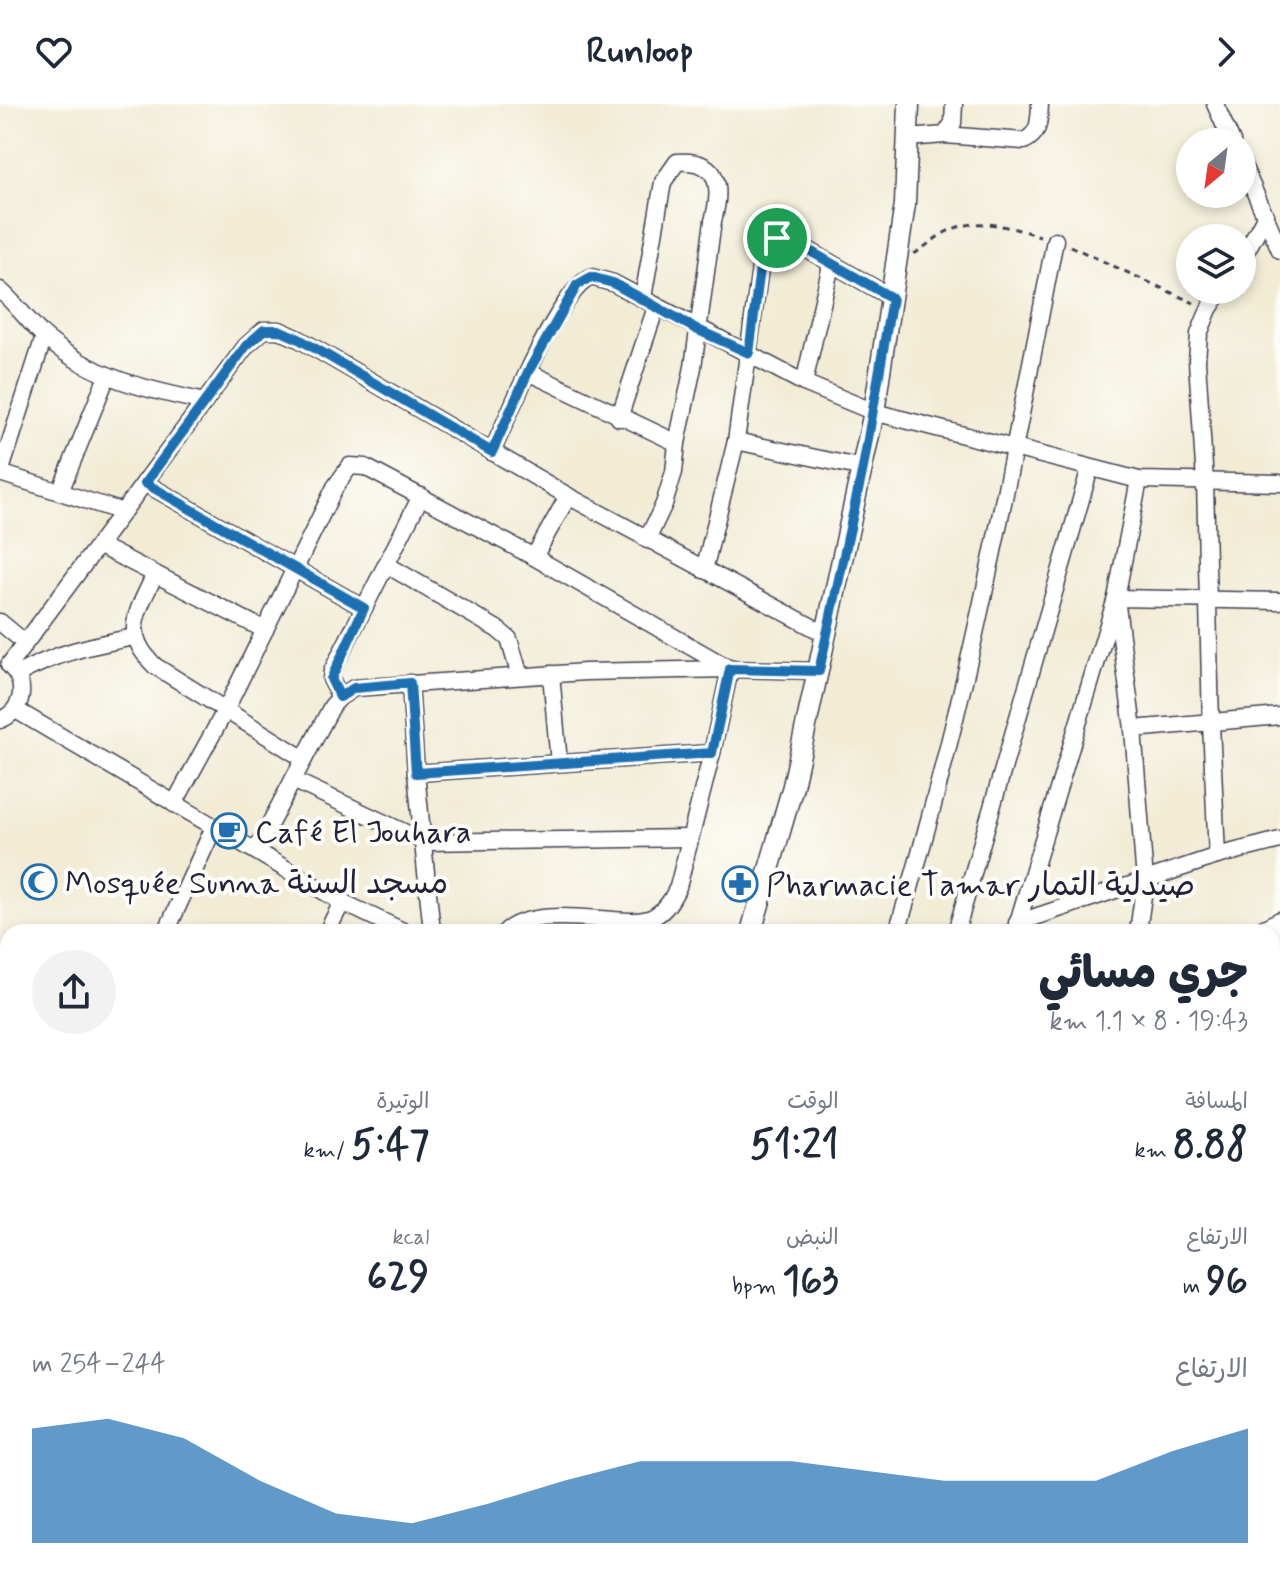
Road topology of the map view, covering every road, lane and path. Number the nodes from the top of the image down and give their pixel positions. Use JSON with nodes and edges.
{"nodes":[{"id":1,"x":909,"y":104,"type":"edge"},
{"id":2,"x":954,"y":104,"type":"edge"},
{"id":3,"x":1040,"y":104,"type":"edge"},
{"id":4,"x":1215,"y":104,"type":"edge"},
{"id":5,"x":1226,"y":128,"type":"edge"},
{"id":6,"x":945,"y":135,"type":"junction"},
{"id":7,"x":908,"y":138,"type":"junction"},
{"id":8,"x":1256,"y":193,"type":"edge"},
{"id":9,"x":1266,"y":215,"type":"junction"},
{"id":10,"x":1256,"y":233,"type":"edge"},
{"id":11,"x":1055,"y":240,"type":"dead end"},
{"id":12,"x":1280,"y":250,"type":"edge"},
{"id":13,"x":831,"y":265,"type":"junction"},
{"id":14,"x":0,"y":290,"type":"edge"},
{"id":15,"x":892,"y":298,"type":"junction"},
{"id":16,"x":650,"y":302,"type":"junction"},
{"id":17,"x":1212,"y":304,"type":"edge"},
{"id":18,"x":698,"y":330,"type":"junction"},
{"id":19,"x":44,"y":337,"type":"junction"},
{"id":20,"x":749,"y":353,"type":"junction"},
{"id":21,"x":528,"y":372,"type":"junction"},
{"id":22,"x":107,"y":376,"type":"junction"},
{"id":23,"x":804,"y":383,"type":"junction"},
{"id":24,"x":205,"y":402,"type":"junction"},
{"id":25,"x":874,"y":412,"type":"junction"},
{"id":26,"x":619,"y":418,"type":"junction"},
{"id":27,"x":736,"y":441,"type":"junction"},
{"id":28,"x":677,"y":443,"type":"junction"},
{"id":29,"x":1014,"y":450,"type":"junction"},
{"id":30,"x":492,"y":452,"type":"junction"},
{"id":31,"x":863,"y":468,"type":"junction"},
{"id":32,"x":1090,"y":468,"type":"junction"},
{"id":33,"x":0,"y":473,"type":"edge"},
{"id":34,"x":1139,"y":480,"type":"junction"},
{"id":35,"x":1205,"y":482,"type":"junction"},
{"id":36,"x":145,"y":483,"type":"junction"},
{"id":37,"x":1280,"y":483,"type":"edge"},
{"id":38,"x":60,"y":492,"type":"junction"},
{"id":39,"x":421,"y":496,"type":"junction"},
{"id":40,"x":568,"y":496,"type":"junction"},
{"id":41,"x":123,"y":512,"type":"junction"},
{"id":42,"x":647,"y":540,"type":"junction"},
{"id":43,"x":100,"y":546,"type":"junction"},
{"id":44,"x":534,"y":557,"type":"junction"},
{"id":45,"x":387,"y":565,"type":"junction"},
{"id":46,"x":295,"y":567,"type":"junction"},
{"id":47,"x":704,"y":570,"type":"junction"},
{"id":48,"x":155,"y":574,"type":"junction"},
{"id":49,"x":1116,"y":598,"type":"junction"},
{"id":50,"x":1209,"y":598,"type":"junction"},
{"id":51,"x":1280,"y":601,"type":"edge"},
{"id":52,"x":364,"y":608,"type":"junction"},
{"id":53,"x":0,"y":622,"type":"edge"},
{"id":54,"x":265,"y":630,"type":"junction"},
{"id":55,"x":827,"y":635,"type":"junction"},
{"id":56,"x":134,"y":637,"type":"junction"},
{"id":57,"x":24,"y":642,"type":"junction"},
{"id":58,"x":9,"y":667,"type":"edge"},
{"id":59,"x":730,"y":669,"type":"junction"},
{"id":60,"x":819,"y":671,"type":"junction"},
{"id":61,"x":551,"y":674,"type":"junction"},
{"id":62,"x":520,"y":676,"type":"junction"},
{"id":63,"x":410,"y":683,"type":"junction"},
{"id":64,"x":340,"y":697,"type":"junction"},
{"id":65,"x":16,"y":710,"type":"junction"},
{"id":66,"x":225,"y":711,"type":"junction"},
{"id":67,"x":1280,"y":716,"type":"edge"},
{"id":68,"x":0,"y":720,"type":"edge"},
{"id":69,"x":1211,"y":724,"type":"junction"},
{"id":70,"x":1133,"y":729,"type":"junction"},
{"id":71,"x":712,"y":753,"type":"junction"},
{"id":72,"x":304,"y":759,"type":"junction"},
{"id":73,"x":559,"y":763,"type":"junction"},
{"id":74,"x":416,"y":773,"type":"junction"},
{"id":75,"x":293,"y":780,"type":"junction"},
{"id":76,"x":174,"y":804,"type":"junction"},
{"id":77,"x":214,"y":827,"type":"junction"},
{"id":78,"x":689,"y":838,"type":"junction"},
{"id":79,"x":1280,"y":840,"type":"edge"},
{"id":80,"x":425,"y":842,"type":"junction"},
{"id":81,"x":256,"y":850,"type":"junction"},
{"id":82,"x":1217,"y":856,"type":"junction"},
{"id":83,"x":1145,"y":881,"type":"junction"},
{"id":84,"x":342,"y":902,"type":"junction"},
{"id":85,"x":170,"y":924,"type":"edge"},
{"id":86,"x":331,"y":924,"type":"edge"},
{"id":87,"x":388,"y":924,"type":"edge"},
{"id":88,"x":431,"y":924,"type":"edge"},
{"id":89,"x":514,"y":924,"type":"edge"},
{"id":90,"x":753,"y":924,"type":"edge"},
{"id":91,"x":899,"y":924,"type":"edge"},
{"id":92,"x":958,"y":924,"type":"edge"},
{"id":93,"x":1017,"y":924,"type":"edge"},
{"id":94,"x":1024,"y":924,"type":"edge"},
{"id":95,"x":1139,"y":924,"type":"edge"}],
"edges":[{"from":1,"to":7,"type":"main road"},
{"from":2,"to":6,"type":"street"},
{"from":3,"to":6,"type":"street"},
{"from":4,"to":5,"type":"street"},
{"from":6,"to":7,"type":"street"},
{"from":7,"to":15,"type":"main road"},
{"from":8,"to":9,"type":"street"},
{"from":9,"to":10,"type":"street"},
{"from":9,"to":12,"type":"street"},
{"from":11,"to":29,"type":"street"},
{"from":13,"to":15,"type":"street"},
{"from":13,"to":20,"type":"street"},
{"from":13,"to":23,"type":"street"},
{"from":14,"to":19,"type":"street"},
{"from":15,"to":25,"type":"main road"},
{"from":16,"to":18,"type":"street"},
{"from":16,"to":18,"type":"street"},
{"from":16,"to":21,"type":"street"},
{"from":16,"to":26,"type":"street"},
{"from":17,"to":35,"type":"street"},
{"from":18,"to":20,"type":"street"},
{"from":18,"to":28,"type":"street"},
{"from":19,"to":22,"type":"street"},
{"from":19,"to":33,"type":"street"},
{"from":20,"to":23,"type":"street"},
{"from":20,"to":27,"type":"street"},
{"from":21,"to":26,"type":"street"},
{"from":21,"to":30,"type":"street"},
{"from":22,"to":24,"type":"street"},
{"from":22,"to":38,"type":"street"},
{"from":23,"to":25,"type":"street"},
{"from":24,"to":30,"type":"street"},
{"from":24,"to":36,"type":"street"},
{"from":25,"to":29,"type":"street"},
{"from":25,"to":31,"type":"main road"},
{"from":26,"to":28,"type":"street"},
{"from":27,"to":31,"type":"street"},
{"from":27,"to":47,"type":"street"},
{"from":28,"to":42,"type":"street"},
{"from":29,"to":32,"type":"street"},
{"from":29,"to":91,"type":"street"},
{"from":30,"to":40,"type":"street"},
{"from":31,"to":55,"type":"main road"},
{"from":32,"to":34,"type":"street"},
{"from":32,"to":92,"type":"street"},
{"from":33,"to":38,"type":"street"},
{"from":34,"to":35,"type":"street"},
{"from":34,"to":49,"type":"street"},
{"from":35,"to":37,"type":"street"},
{"from":35,"to":50,"type":"street"},
{"from":36,"to":41,"type":"street"},
{"from":36,"to":46,"type":"street"},
{"from":38,"to":41,"type":"street"},
{"from":39,"to":44,"type":"street"},
{"from":39,"to":45,"type":"street"},
{"from":39,"to":46,"type":"street"},
{"from":40,"to":42,"type":"street"},
{"from":40,"to":44,"type":"street"},
{"from":41,"to":43,"type":"street"},
{"from":42,"to":47,"type":"street"},
{"from":43,"to":48,"type":"street"},
{"from":43,"to":57,"type":"street"},
{"from":44,"to":59,"type":"street"},
{"from":45,"to":52,"type":"street"},
{"from":45,"to":62,"type":"street"},
{"from":46,"to":52,"type":"street"},
{"from":46,"to":54,"type":"street"},
{"from":47,"to":55,"type":"street"},
{"from":48,"to":54,"type":"street"},
{"from":48,"to":56,"type":"street"},
{"from":49,"to":50,"type":"street"},
{"from":49,"to":70,"type":"street"},
{"from":49,"to":93,"type":"street"},
{"from":50,"to":51,"type":"street"},
{"from":50,"to":69,"type":"street"},
{"from":52,"to":64,"type":"street"},
{"from":53,"to":57,"type":"street"},
{"from":54,"to":66,"type":"street"},
{"from":55,"to":60,"type":"main road"},
{"from":56,"to":58,"type":"street"},
{"from":56,"to":66,"type":"street"},
{"from":57,"to":58,"type":"street"},
{"from":58,"to":65,"type":"street"},
{"from":59,"to":60,"type":"street"},
{"from":59,"to":61,"type":"street"},
{"from":59,"to":71,"type":"street"},
{"from":60,"to":90,"type":"main road"},
{"from":61,"to":62,"type":"street"},
{"from":61,"to":73,"type":"street"},
{"from":62,"to":63,"type":"street"},
{"from":63,"to":64,"type":"street"},
{"from":63,"to":74,"type":"street"},
{"from":64,"to":72,"type":"street"},
{"from":65,"to":68,"type":"street"},
{"from":65,"to":76,"type":"street"},
{"from":66,"to":72,"type":"street"},
{"from":66,"to":76,"type":"street"},
{"from":67,"to":69,"type":"street"},
{"from":69,"to":70,"type":"street"},
{"from":69,"to":82,"type":"street"},
{"from":70,"to":83,"type":"street"},
{"from":71,"to":73,"type":"street"},
{"from":71,"to":78,"type":"street"},
{"from":72,"to":75,"type":"street"},
{"from":73,"to":74,"type":"street"},
{"from":74,"to":80,"type":"street"},
{"from":75,"to":80,"type":"street"},
{"from":75,"to":81,"type":"street"},
{"from":76,"to":77,"type":"street"},
{"from":77,"to":81,"type":"street"},
{"from":77,"to":85,"type":"street"},
{"from":78,"to":80,"type":"street"},
{"from":78,"to":89,"type":"street"},
{"from":79,"to":82,"type":"street"},
{"from":80,"to":88,"type":"street"},
{"from":81,"to":84,"type":"street"},
{"from":82,"to":83,"type":"street"},
{"from":83,"to":94,"type":"street"},
{"from":83,"to":95,"type":"street"},
{"from":84,"to":86,"type":"street"},
{"from":84,"to":87,"type":"street"}]}
